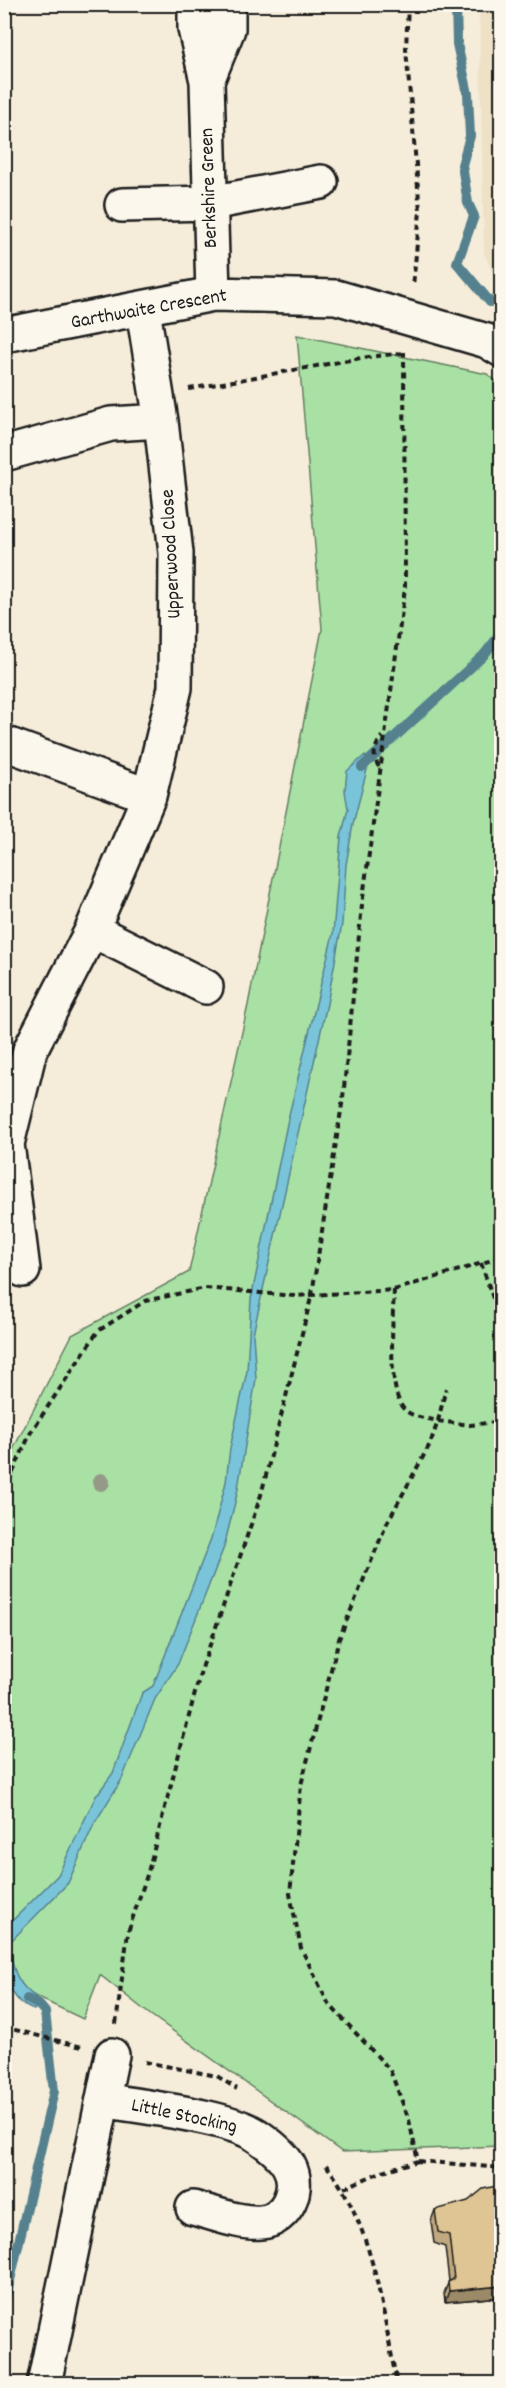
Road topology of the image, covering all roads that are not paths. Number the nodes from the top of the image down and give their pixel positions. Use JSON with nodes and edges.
{"nodes":[{"id":1,"x":195,"y":4,"type":"edge"},
{"id":2,"x":228,"y":4,"type":"edge"},
{"id":3,"x":207,"y":81,"type":"junction"},
{"id":4,"x":321,"y":182,"type":"dead end"},
{"id":5,"x":211,"y":203,"type":"junction"},
{"id":6,"x":122,"y":205,"type":"dead end"},
{"id":7,"x":213,"y":294,"type":"junction"},
{"id":8,"x":143,"y":310,"type":"junction"},
{"id":9,"x":4,"y":335,"type":"edge"},
{"id":10,"x":501,"y":350,"type":"edge"},
{"id":11,"x":159,"y":408,"type":"junction"},
{"id":12,"x":4,"y":454,"type":"edge"},
{"id":13,"x":4,"y":743,"type":"edge"},
{"id":14,"x":149,"y":796,"type":"junction"},
{"id":15,"x":92,"y":930,"type":"junction"},
{"id":16,"x":206,"y":987,"type":"dead end"},
{"id":17,"x":17,"y":1045,"type":"edge"},
{"id":18,"x":23,"y":1270,"type":"dead end"},
{"id":19,"x":112,"y":2055,"type":"road end"},
{"id":20,"x":103,"y":2100,"type":"junction"},
{"id":21,"x":193,"y":2208,"type":"dead end"},
{"id":22,"x":44,"y":2384,"type":"edge"}],
"edges":[{"from":1,"to":3,"type":"street","name":"Berkshire Green"},
{"from":2,"to":3,"type":"street","name":"Berkshire Green"},
{"from":3,"to":5,"type":"street","name":"Berkshire Green"},
{"from":4,"to":5,"type":"street"},
{"from":5,"to":6,"type":"street"},
{"from":5,"to":7,"type":"street","name":"Berkshire Green"},
{"from":7,"to":8,"type":"street","name":"Garthwaite Crescent"},
{"from":7,"to":10,"type":"street","name":"Garthwaite Crescent"},
{"from":8,"to":9,"type":"street","name":"Garthwaite Crescent"},
{"from":8,"to":11,"type":"street","name":"Upperwood Close"},
{"from":11,"to":12,"type":"street"},
{"from":11,"to":14,"type":"street","name":"Upperwood Close"},
{"from":13,"to":14,"type":"street"},
{"from":14,"to":15,"type":"street","name":"Upperwood Close"},
{"from":15,"to":16,"type":"street"},
{"from":15,"to":17,"type":"street","name":"Upperwood Close"},
{"from":17,"to":18,"type":"street","name":"Upperwood Close"},
{"from":19,"to":20,"type":"street","name":"Little Stocking"},
{"from":20,"to":21,"type":"street","name":"Little Stocking"},
{"from":20,"to":22,"type":"street","name":"Little Stocking"}]}
